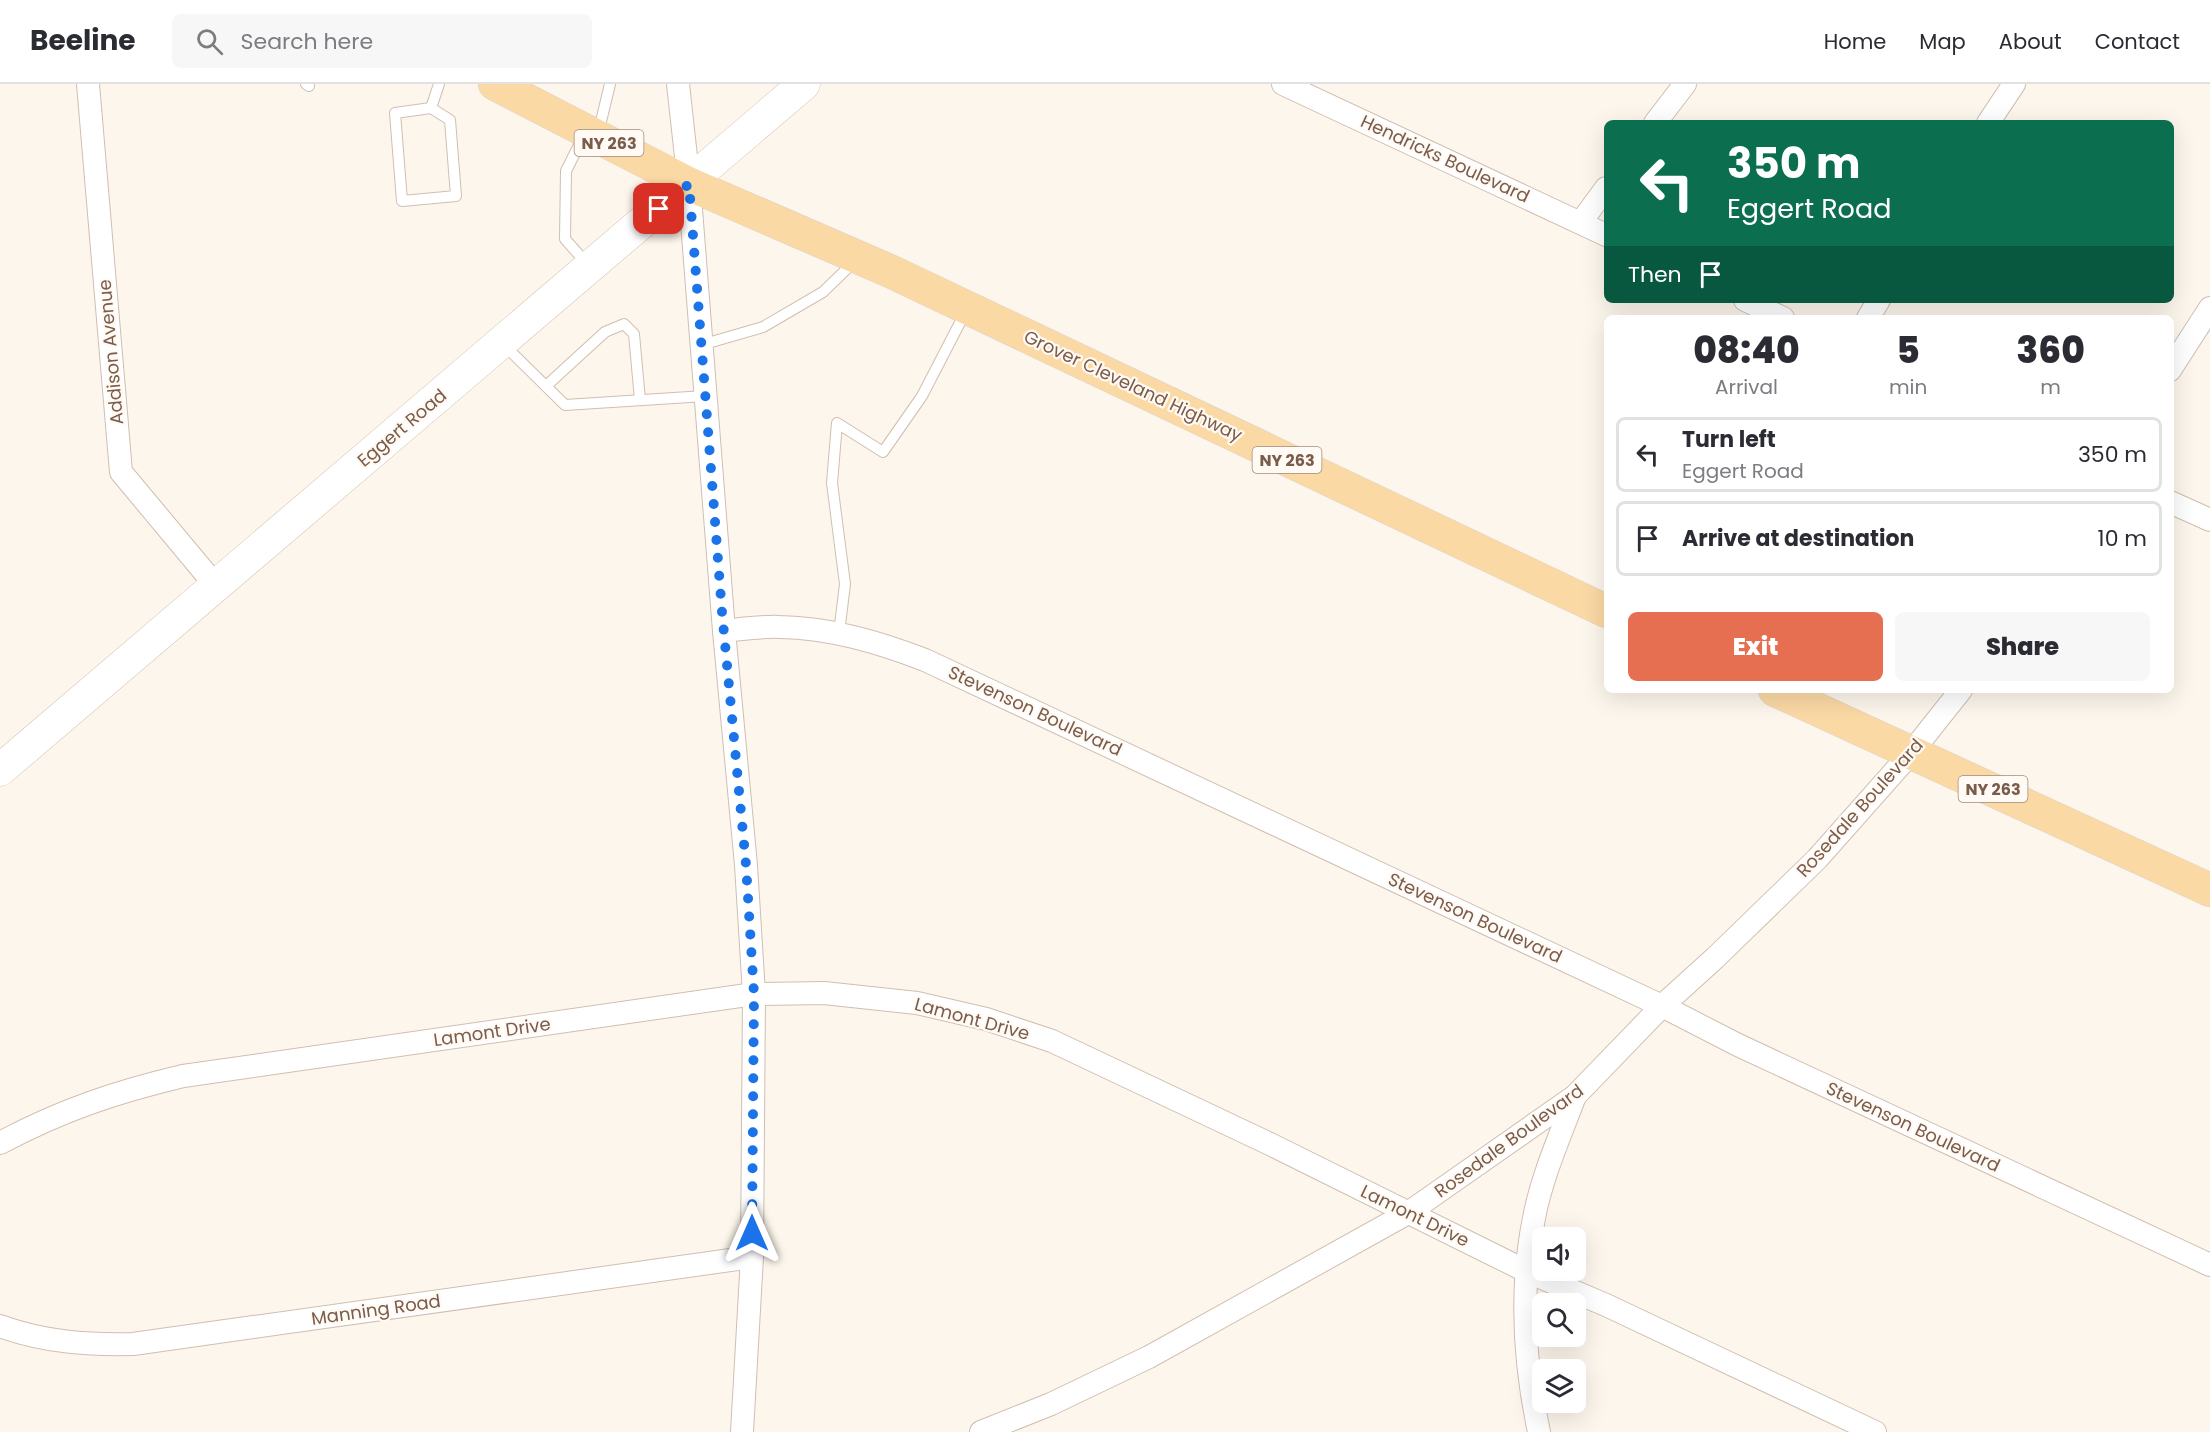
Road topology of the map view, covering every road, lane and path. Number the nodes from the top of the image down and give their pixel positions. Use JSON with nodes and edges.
{"nodes":[{"id":1,"x":88,"y":84,"type":"edge"},
{"id":2,"x":439,"y":84,"type":"edge"},
{"id":3,"x":495,"y":84,"type":"edge"},
{"id":4,"x":609,"y":84,"type":"edge"},
{"id":5,"x":678,"y":84,"type":"edge"},
{"id":6,"x":804,"y":84,"type":"edge"},
{"id":7,"x":1283,"y":84,"type":"edge"},
{"id":8,"x":1684,"y":84,"type":"edge"},
{"id":9,"x":2014,"y":84,"type":"edge"},
{"id":10,"x":525,"y":92,"type":"edge"},
{"id":11,"x":431,"y":108,"type":"junction"},
{"id":12,"x":1657,"y":120,"type":"edge"},
{"id":13,"x":1990,"y":120,"type":"edge"},
{"id":14,"x":592,"y":134,"type":"junction"},
{"id":15,"x":689,"y":184,"type":"junction"},
{"id":16,"x":1604,"y":191,"type":"edge"},
{"id":17,"x":1581,"y":222,"type":"junction"},
{"id":18,"x":1604,"y":234,"type":"edge"},
{"id":19,"x":859,"y":257,"type":"junction"},
{"id":20,"x":590,"y":268,"type":"junction"},
{"id":21,"x":1750,"y":303,"type":"edge"},
{"id":22,"x":968,"y":308,"type":"junction"},
{"id":23,"x":2210,"y":308,"type":"edge"},
{"id":24,"x":1776,"y":315,"type":"edge"},
{"id":25,"x":502,"y":343,"type":"junction"},
{"id":26,"x":701,"y":345,"type":"junction"},
{"id":27,"x":2174,"y":364,"type":"edge"},
{"id":28,"x":546,"y":386,"type":"junction"},
{"id":29,"x":705,"y":396,"type":"junction"},
{"id":30,"x":640,"y":400,"type":"junction"},
{"id":31,"x":2174,"y":504,"type":"edge"},
{"id":32,"x":2210,"y":520,"type":"edge"},
{"id":33,"x":216,"y":586,"type":"junction"},
{"id":34,"x":1604,"y":610,"type":"edge"},
{"id":35,"x":724,"y":631,"type":"junction"},
{"id":36,"x":839,"y":633,"type":"junction"},
{"id":37,"x":1781,"y":693,"type":"edge"},
{"id":38,"x":1959,"y":693,"type":"edge"},
{"id":39,"x":1911,"y":753,"type":"junction"},
{"id":40,"x":0,"y":770,"type":"edge"},
{"id":41,"x":2210,"y":890,"type":"edge"},
{"id":42,"x":754,"y":994,"type":"junction"},
{"id":43,"x":1662,"y":1006,"type":"junction"},
{"id":44,"x":1575,"y":1096,"type":"junction"},
{"id":45,"x":0,"y":1143,"type":"edge"},
{"id":46,"x":1408,"y":1213,"type":"junction"},
{"id":47,"x":752,"y":1257,"type":"junction"},
{"id":48,"x":2210,"y":1265,"type":"edge"},
{"id":49,"x":1528,"y":1272,"type":"junction"},
{"id":50,"x":0,"y":1326,"type":"edge"},
{"id":51,"x":742,"y":1432,"type":"edge"},
{"id":52,"x":981,"y":1432,"type":"edge"},
{"id":53,"x":1539,"y":1432,"type":"edge"},
{"id":54,"x":1875,"y":1432,"type":"edge"}],
"edges":[{"from":1,"to":33,"type":"street","name":"Addison Avenue"},
{"from":2,"to":11,"type":"lane"},
{"from":3,"to":10,"type":"main road","number":"NY 263"},
{"from":4,"to":14,"type":"lane"},
{"from":5,"to":15,"type":"street"},
{"from":6,"to":15,"type":"street","name":"Eggert Road"},
{"from":7,"to":17,"type":"street","name":"Hendricks Boulevard"},
{"from":8,"to":12,"type":"street"},
{"from":9,"to":13,"type":"street"},
{"from":10,"to":14,"type":"main road","number":"NY 263"},
{"from":11,"to":11,"type":"lane"},
{"from":14,"to":15,"type":"main road","number":"NY 263"},
{"from":14,"to":20,"type":"lane"},
{"from":15,"to":19,"type":"main road","name":"Grover Cleveland Highway","number":"NY 263"},
{"from":15,"to":20,"type":"street","name":"Eggert Road"},
{"from":15,"to":26,"type":"street"},
{"from":16,"to":17,"type":"street"},
{"from":17,"to":18,"type":"street","name":"Hendricks Boulevard"},
{"from":19,"to":22,"type":"main road","name":"Grover Cleveland Highway","number":"NY 263"},
{"from":19,"to":26,"type":"lane"},
{"from":20,"to":25,"type":"street","name":"Eggert Road"},
{"from":21,"to":24,"type":"street"},
{"from":22,"to":34,"type":"main road","name":"Grover Cleveland Highway","number":"NY 263"},
{"from":22,"to":36,"type":"lane"},
{"from":23,"to":27,"type":"street"},
{"from":25,"to":28,"type":"lane"},
{"from":25,"to":33,"type":"street","name":"Eggert Road"},
{"from":26,"to":29,"type":"street"},
{"from":28,"to":30,"type":"lane"},
{"from":28,"to":30,"type":"lane"},
{"from":29,"to":30,"type":"lane"},
{"from":29,"to":35,"type":"street"},
{"from":31,"to":32,"type":"street"},
{"from":33,"to":40,"type":"street","name":"Eggert Road"},
{"from":35,"to":36,"type":"street","name":"Stevenson Boulevard"},
{"from":35,"to":42,"type":"street"},
{"from":36,"to":43,"type":"street","name":"Stevenson Boulevard"},
{"from":37,"to":39,"type":"main road","number":"NY 263"},
{"from":38,"to":39,"type":"street","name":"Rosedale Boulevard"},
{"from":39,"to":41,"type":"main road","number":"NY 263"},
{"from":39,"to":43,"type":"street","name":"Rosedale Boulevard"},
{"from":42,"to":45,"type":"street","name":"Lamont Drive"},
{"from":42,"to":46,"type":"street","name":"Lamont Drive"},
{"from":42,"to":47,"type":"street"},
{"from":43,"to":44,"type":"street","name":"Rosedale Boulevard"},
{"from":43,"to":48,"type":"street","name":"Stevenson Boulevard"},
{"from":44,"to":46,"type":"street","name":"Rosedale Boulevard"},
{"from":44,"to":49,"type":"street"},
{"from":46,"to":49,"type":"street","name":"Lamont Drive"},
{"from":46,"to":52,"type":"street","name":"Rosedale Boulevard"},
{"from":47,"to":50,"type":"street","name":"Manning Road"},
{"from":47,"to":51,"type":"street"},
{"from":49,"to":53,"type":"street"},
{"from":49,"to":54,"type":"street","name":"Lamont Drive"}]}
